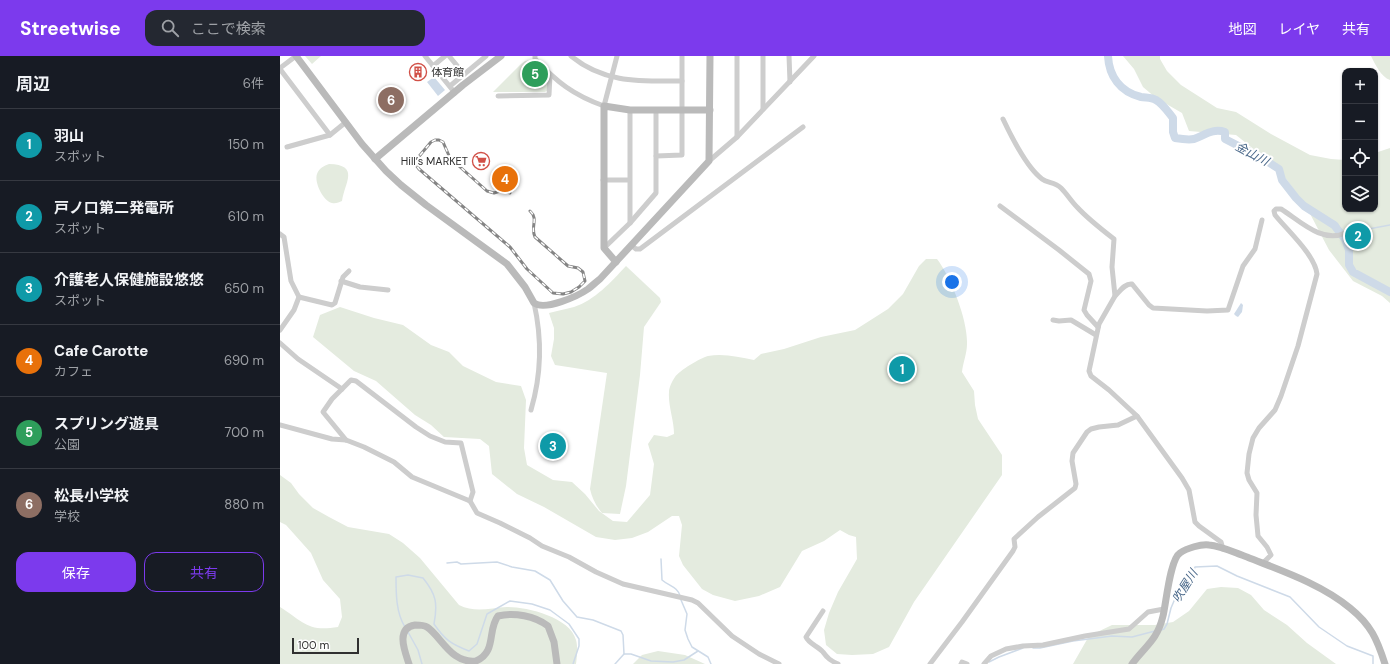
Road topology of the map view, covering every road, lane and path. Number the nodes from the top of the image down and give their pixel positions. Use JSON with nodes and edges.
{"nodes":[{"id":1,"x":296,"y":56,"type":"edge"},
{"id":2,"x":425,"y":56,"type":"edge"},
{"id":3,"x":445,"y":56,"type":"edge"},
{"id":4,"x":449,"y":56,"type":"edge"},
{"id":5,"x":485,"y":56,"type":"edge"},
{"id":6,"x":501,"y":56,"type":"edge"},
{"id":7,"x":535,"y":56,"type":"edge"},
{"id":8,"x":571,"y":56,"type":"edge"},
{"id":9,"x":617,"y":56,"type":"edge"},
{"id":10,"x":682,"y":56,"type":"edge"},
{"id":11,"x":710,"y":56,"type":"edge"},
{"id":12,"x":737,"y":56,"type":"edge"},
{"id":13,"x":763,"y":56,"type":"edge"},
{"id":14,"x":789,"y":56,"type":"edge"},
{"id":15,"x":814,"y":56,"type":"edge"},
{"id":16,"x":433,"y":66,"type":"junction"},
{"id":17,"x":280,"y":68,"type":"edge"},
{"id":18,"x":464,"y":74,"type":"junction"},
{"id":19,"x":550,"y":75,"type":"junction"},
{"id":20,"x":611,"y":77,"type":"junction"},
{"id":21,"x":682,"y":81,"type":"junction"},
{"id":22,"x":790,"y":82,"type":"junction"},
{"id":23,"x":450,"y":86,"type":"junction"},
{"id":24,"x":455,"y":93,"type":"junction"},
{"id":25,"x":498,"y":96,"type":"dead end"},
{"id":26,"x":604,"y":106,"type":"junction"},
{"id":27,"x":763,"y":109,"type":"junction"},
{"id":28,"x":630,"y":110,"type":"junction"},
{"id":29,"x":656,"y":110,"type":"junction"},
{"id":30,"x":682,"y":110,"type":"junction"},
{"id":31,"x":710,"y":110,"type":"junction"},
{"id":32,"x":1004,"y":119,"type":"dead end"},
{"id":33,"x":346,"y":122,"type":"junction"},
{"id":34,"x":803,"y":127,"type":"dead end"},
{"id":35,"x":330,"y":135,"type":"junction"},
{"id":36,"x":737,"y":137,"type":"junction"},
{"id":37,"x":287,"y":147,"type":"dead end"},
{"id":38,"x":656,"y":156,"type":"junction"},
{"id":39,"x":375,"y":159,"type":"junction"},
{"id":40,"x":709,"y":161,"type":"junction"},
{"id":41,"x":603,"y":180,"type":"junction"},
{"id":42,"x":629,"y":180,"type":"junction"},
{"id":43,"x":1000,"y":206,"type":"dead end"},
{"id":44,"x":1262,"y":220,"type":"dead end"},
{"id":45,"x":630,"y":223,"type":"junction"},
{"id":46,"x":1345,"y":233,"type":"dead end"},
{"id":47,"x":280,"y":234,"type":"edge"},
{"id":48,"x":631,"y":245,"type":"junction"},
{"id":49,"x":604,"y":248,"type":"junction"},
{"id":50,"x":616,"y":262,"type":"junction"},
{"id":51,"x":349,"y":271,"type":"dead end"},
{"id":52,"x":341,"y":281,"type":"junction"},
{"id":53,"x":388,"y":290,"type":"dead end"},
{"id":54,"x":1115,"y":296,"type":"junction"},
{"id":55,"x":299,"y":298,"type":"junction"},
{"id":56,"x":534,"y":303,"type":"junction"},
{"id":57,"x":1053,"y":320,"type":"dead end"},
{"id":58,"x":1098,"y":327,"type":"junction"},
{"id":59,"x":280,"y":330,"type":"edge"},
{"id":60,"x":1096,"y":335,"type":"junction"},
{"id":61,"x":280,"y":343,"type":"edge"},
{"id":62,"x":342,"y":389,"type":"junction"},
{"id":63,"x":531,"y":410,"type":"dead end"},
{"id":64,"x":1137,"y":416,"type":"junction"},
{"id":65,"x":280,"y":425,"type":"edge"},
{"id":66,"x":346,"y":440,"type":"junction"},
{"id":67,"x":470,"y":502,"type":"junction"},
{"id":68,"x":1223,"y":549,"type":"junction"},
{"id":69,"x":1263,"y":563,"type":"junction"},
{"id":70,"x":1164,"y":609,"type":"junction"},
{"id":71,"x":823,"y":611,"type":"dead end"},
{"id":72,"x":409,"y":664,"type":"edge"},
{"id":73,"x":557,"y":664,"type":"edge"},
{"id":74,"x":779,"y":664,"type":"edge"},
{"id":75,"x":838,"y":664,"type":"edge"},
{"id":76,"x":930,"y":664,"type":"edge"},
{"id":77,"x":961,"y":664,"type":"edge"},
{"id":78,"x":967,"y":664,"type":"edge"},
{"id":79,"x":982,"y":664,"type":"edge"},
{"id":80,"x":1132,"y":664,"type":"edge"},
{"id":81,"x":1385,"y":664,"type":"edge"}],
"edges":[{"from":1,"to":17,"type":"street"},
{"from":1,"to":33,"type":"street"},
{"from":2,"to":16,"type":"street"},
{"from":3,"to":16,"type":"street"},
{"from":4,"to":18,"type":"street"},
{"from":5,"to":18,"type":"street"},
{"from":6,"to":24,"type":"street"},
{"from":7,"to":19,"type":"street"},
{"from":8,"to":20,"type":"street"},
{"from":9,"to":20,"type":"street"},
{"from":10,"to":21,"type":"street"},
{"from":11,"to":31,"type":"street"},
{"from":12,"to":36,"type":"street"},
{"from":13,"to":27,"type":"street"},
{"from":14,"to":22,"type":"street"},
{"from":15,"to":22,"type":"street"},
{"from":16,"to":23,"type":"street"},
{"from":17,"to":35,"type":"street"},
{"from":18,"to":23,"type":"street"},
{"from":19,"to":25,"type":"street"},
{"from":19,"to":26,"type":"street"},
{"from":20,"to":21,"type":"street"},
{"from":20,"to":26,"type":"street"},
{"from":21,"to":30,"type":"street"},
{"from":22,"to":27,"type":"street"},
{"from":23,"to":24,"type":"street"},
{"from":24,"to":39,"type":"street"},
{"from":26,"to":28,"type":"street"},
{"from":26,"to":41,"type":"street"},
{"from":27,"to":36,"type":"street"},
{"from":28,"to":29,"type":"street"},
{"from":28,"to":42,"type":"street"},
{"from":29,"to":30,"type":"street"},
{"from":29,"to":38,"type":"street"},
{"from":30,"to":31,"type":"street"},
{"from":30,"to":38,"type":"street"},
{"from":31,"to":40,"type":"street"},
{"from":32,"to":54,"type":"street"},
{"from":33,"to":35,"type":"street"},
{"from":33,"to":39,"type":"street"},
{"from":34,"to":48,"type":"street"},
{"from":35,"to":37,"type":"street"},
{"from":36,"to":40,"type":"street"},
{"from":38,"to":45,"type":"street"},
{"from":39,"to":56,"type":"street"},
{"from":40,"to":48,"type":"street"},
{"from":41,"to":42,"type":"street"},
{"from":41,"to":49,"type":"street"},
{"from":42,"to":45,"type":"street"},
{"from":43,"to":58,"type":"street"},
{"from":44,"to":54,"type":"street"},
{"from":45,"to":49,"type":"street"},
{"from":46,"to":69,"type":"street"},
{"from":47,"to":55,"type":"street"},
{"from":48,"to":50,"type":"street"},
{"from":49,"to":50,"type":"street"},
{"from":50,"to":56,"type":"street"},
{"from":51,"to":52,"type":"street"},
{"from":52,"to":53,"type":"street"},
{"from":52,"to":55,"type":"street"},
{"from":54,"to":58,"type":"street"},
{"from":55,"to":59,"type":"street"},
{"from":56,"to":63,"type":"street"},
{"from":57,"to":60,"type":"street"},
{"from":58,"to":60,"type":"street"},
{"from":60,"to":64,"type":"street"},
{"from":61,"to":62,"type":"street"},
{"from":62,"to":66,"type":"street"},
{"from":62,"to":67,"type":"street"},
{"from":64,"to":68,"type":"street"},
{"from":64,"to":76,"type":"street"},
{"from":65,"to":66,"type":"street"},
{"from":66,"to":67,"type":"street"},
{"from":67,"to":74,"type":"street"},
{"from":68,"to":69,"type":"street"},
{"from":68,"to":70,"type":"street"},
{"from":69,"to":81,"type":"street"},
{"from":70,"to":79,"type":"street"},
{"from":70,"to":80,"type":"street"},
{"from":71,"to":75,"type":"street"},
{"from":72,"to":73,"type":"street"},
{"from":77,"to":78,"type":"street"}]}
